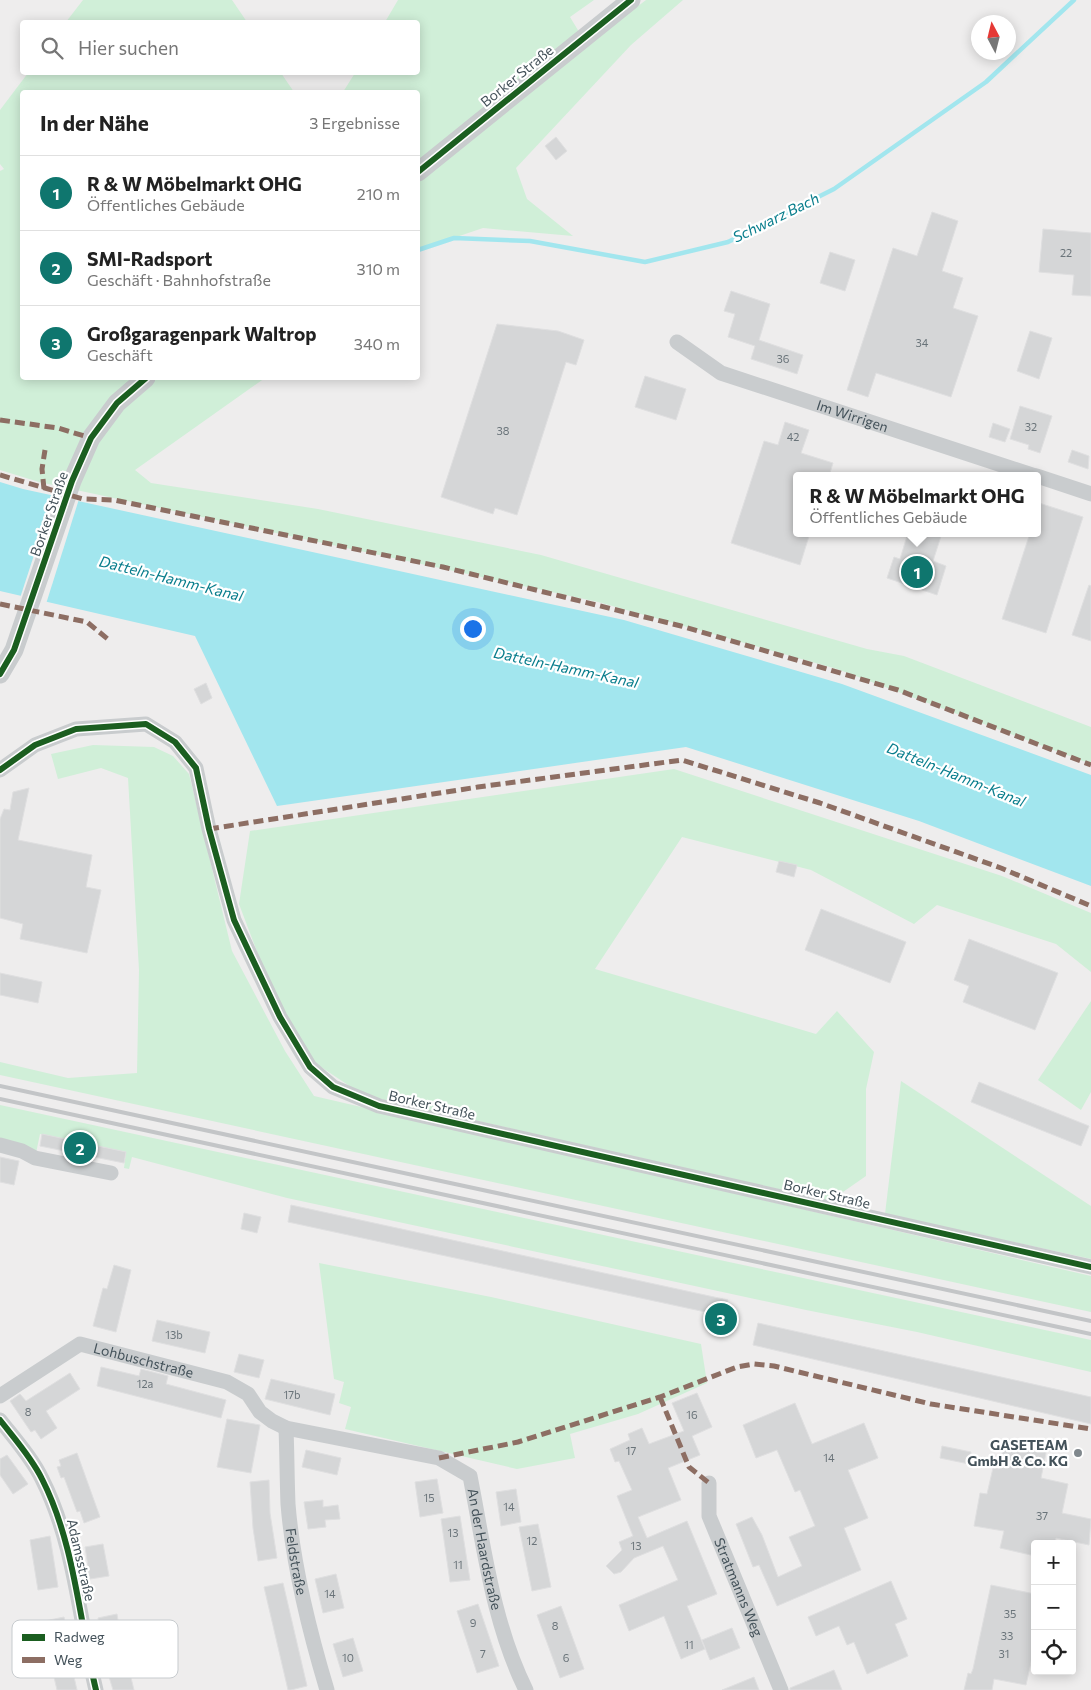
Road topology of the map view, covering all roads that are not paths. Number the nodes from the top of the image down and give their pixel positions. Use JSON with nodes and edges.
{"nodes":[{"id":1,"x":631,"y":0,"type":"edge"},
{"id":2,"x":420,"y":170,"type":"edge"},
{"id":3,"x":677,"y":342,"type":"dead end"},
{"id":4,"x":144,"y":380,"type":"edge"},
{"id":5,"x":1024,"y":472,"type":"edge"},
{"id":6,"x":1041,"y":478,"type":"edge"},
{"id":7,"x":1091,"y":494,"type":"edge"},
{"id":8,"x":0,"y":674,"type":"edge"},
{"id":9,"x":0,"y":770,"type":"edge"},
{"id":10,"x":0,"y":1145,"type":"edge"},
{"id":11,"x":111,"y":1172,"type":"dead end"},
{"id":12,"x":1091,"y":1267,"type":"edge"},
{"id":13,"x":0,"y":1396,"type":"edge"},
{"id":14,"x":0,"y":1420,"type":"edge"},
{"id":15,"x":286,"y":1428,"type":"junction"},
{"id":16,"x":709,"y":1483,"type":"dead end"},
{"id":17,"x":82,"y":1620,"type":"edge"},
{"id":18,"x":327,"y":1690,"type":"edge"},
{"id":19,"x":526,"y":1690,"type":"edge"},
{"id":20,"x":780,"y":1690,"type":"edge"}],
"edges":[{"from":1,"to":2,"type":"street","name":"Borker Straße"},
{"from":3,"to":5,"type":"street","name":"Im Wirrigen"},
{"from":4,"to":8,"type":"street","name":"Borker Straße"},
{"from":6,"to":7,"type":"street","name":"Im Wirrigen"},
{"from":9,"to":12,"type":"street","name":"Borker Straße"},
{"from":10,"to":11,"type":"street"},
{"from":13,"to":15,"type":"street","name":"Lohbuschstraße"},
{"from":14,"to":17,"type":"street","name":"Adamsstraße"},
{"from":15,"to":18,"type":"street","name":"Feldstraße"},
{"from":15,"to":19,"type":"street","name":"An der Haardstraße"},
{"from":16,"to":20,"type":"street","name":"Stratmanns Weg"}]}
